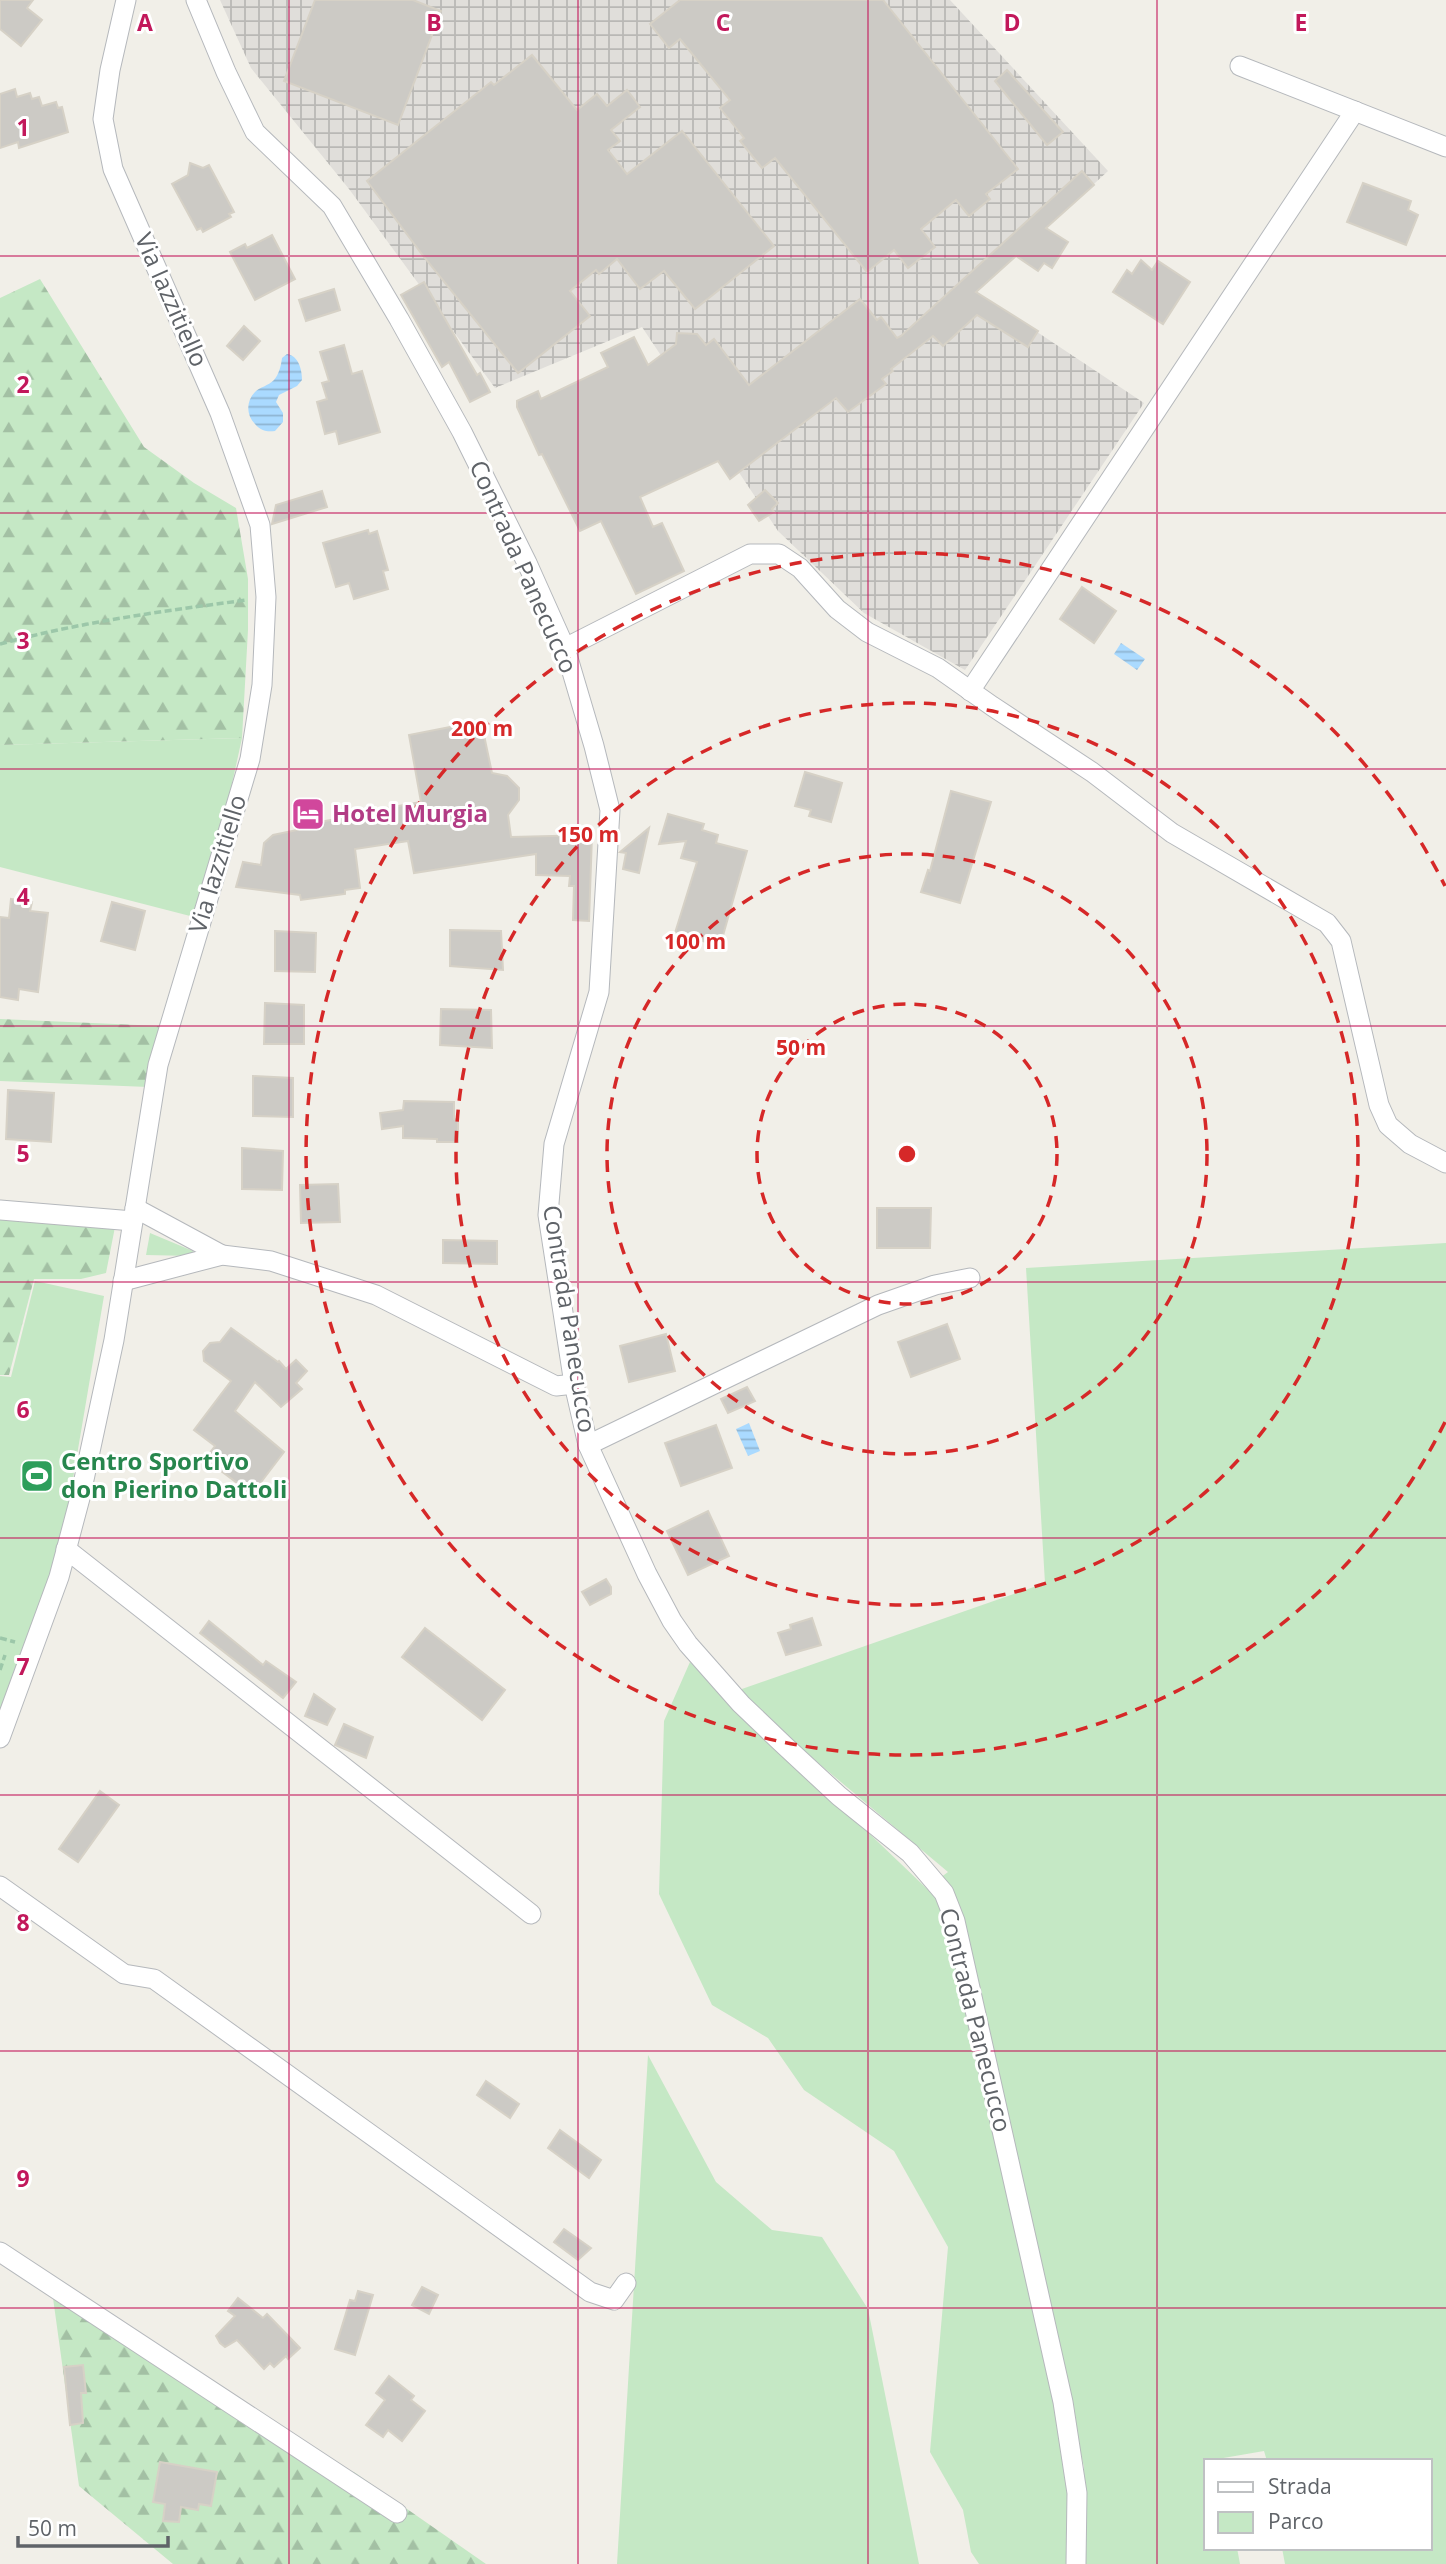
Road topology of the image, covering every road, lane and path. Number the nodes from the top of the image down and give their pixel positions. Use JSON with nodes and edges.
{"nodes":[{"id":1,"x":126,"y":0,"type":"edge"},
{"id":2,"x":196,"y":0,"type":"edge"},
{"id":3,"x":1240,"y":66,"type":"dead end"},
{"id":4,"x":1355,"y":111,"type":"junction"},
{"id":5,"x":1446,"y":147,"type":"edge"},
{"id":6,"x":266,"y":597,"type":"junction"},
{"id":7,"x":0,"y":644,"type":"edge"},
{"id":8,"x":565,"y":648,"type":"junction"},
{"id":9,"x":970,"y":691,"type":"junction"},
{"id":10,"x":1446,"y":1163,"type":"edge"},
{"id":11,"x":0,"y":1210,"type":"edge"},
{"id":12,"x":134,"y":1215,"type":"junction"},
{"id":13,"x":222,"y":1255,"type":"junction"},
{"id":14,"x":970,"y":1278,"type":"dead end"},
{"id":15,"x":123,"y":1281,"type":"junction"},
{"id":16,"x":574,"y":1384,"type":"junction"},
{"id":17,"x":588,"y":1445,"type":"junction"},
{"id":18,"x":66,"y":1549,"type":"junction"},
{"id":19,"x":0,"y":1638,"type":"edge"},
{"id":20,"x":17,"y":1642,"type":"dead end"},
{"id":21,"x":5,"y":1656,"type":"dead end"},
{"id":22,"x":0,"y":1670,"type":"edge"},
{"id":23,"x":0,"y":1738,"type":"edge"},
{"id":24,"x":0,"y":1886,"type":"edge"},
{"id":25,"x":531,"y":1914,"type":"dead end"},
{"id":26,"x":0,"y":2252,"type":"edge"},
{"id":27,"x":626,"y":2283,"type":"dead end"},
{"id":28,"x":397,"y":2513,"type":"dead end"},
{"id":29,"x":1076,"y":2564,"type":"edge"}],
"edges":[{"from":1,"to":6,"type":"street","name":"Via Iazzitiello"},
{"from":2,"to":8,"type":"street","name":"Contrada Panecucco"},
{"from":3,"to":4,"type":"street"},
{"from":4,"to":5,"type":"street"},
{"from":4,"to":9,"type":"street"},
{"from":6,"to":7,"type":"path"},
{"from":6,"to":12,"type":"street","name":"Via Iazzitiello"},
{"from":8,"to":9,"type":"street"},
{"from":8,"to":16,"type":"street","name":"Contrada Panecucco"},
{"from":9,"to":10,"type":"street"},
{"from":11,"to":12,"type":"street"},
{"from":12,"to":13,"type":"street"},
{"from":12,"to":15,"type":"street","name":"Via Iazzitiello"},
{"from":13,"to":15,"type":"street"},
{"from":13,"to":16,"type":"street"},
{"from":14,"to":17,"type":"street"},
{"from":15,"to":18,"type":"street","name":"Via Iazzitiello"},
{"from":16,"to":17,"type":"street","name":"Contrada Panecucco"},
{"from":17,"to":29,"type":"street","name":"Contrada Panecucco"},
{"from":18,"to":23,"type":"street","name":"Via Iazzitiello"},
{"from":18,"to":25,"type":"street"},
{"from":19,"to":20,"type":"path"},
{"from":21,"to":22,"type":"path"},
{"from":24,"to":27,"type":"street"},
{"from":26,"to":28,"type":"street"}]}
